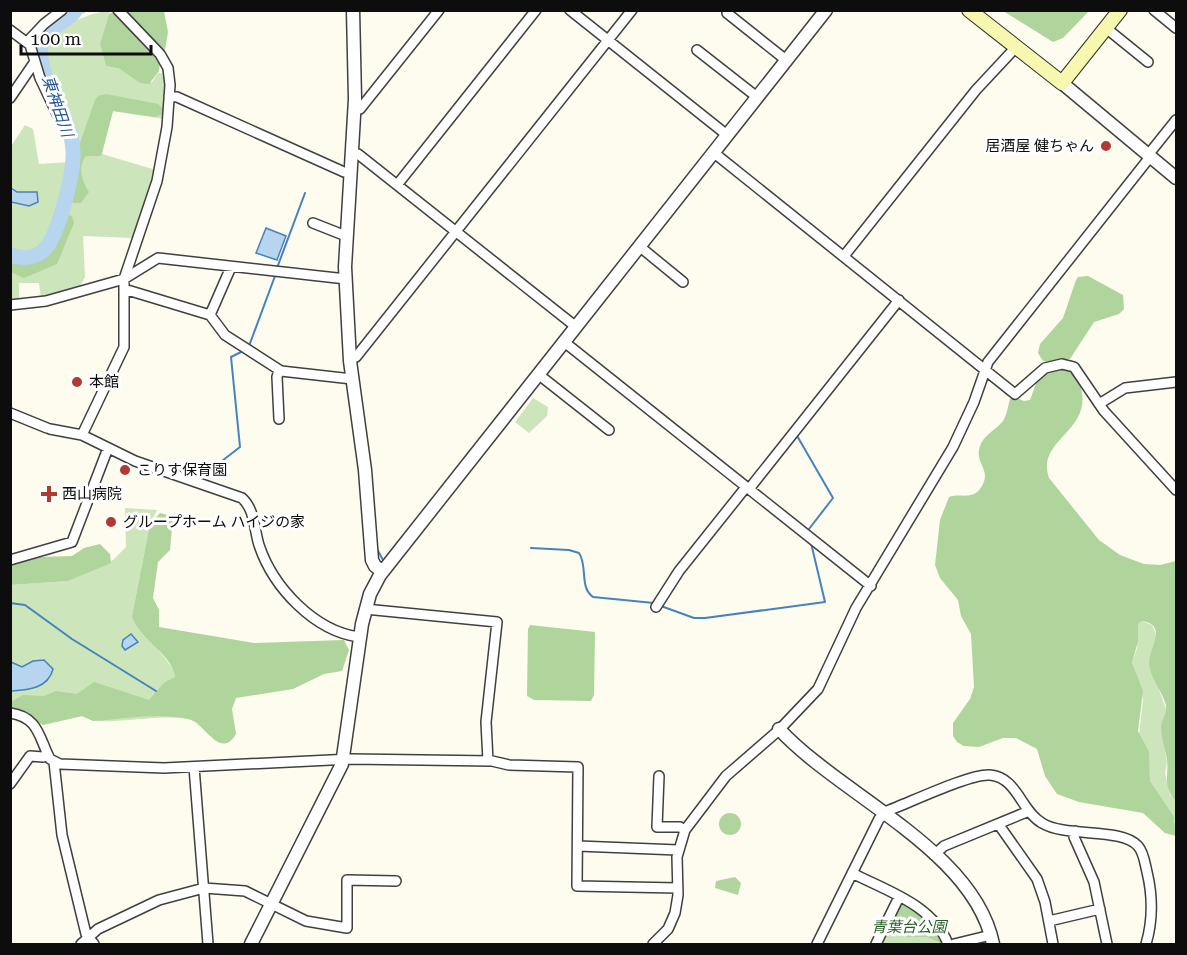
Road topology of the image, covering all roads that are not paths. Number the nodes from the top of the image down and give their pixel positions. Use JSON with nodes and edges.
{"nodes":[{"id":1,"x":62,"y":10,"type":"edge"},
{"id":2,"x":118,"y":10,"type":"edge"},
{"id":3,"x":353,"y":10,"type":"edge"},
{"id":4,"x":439,"y":10,"type":"edge"},
{"id":5,"x":536,"y":10,"type":"edge"},
{"id":6,"x":570,"y":10,"type":"edge"},
{"id":7,"x":632,"y":10,"type":"edge"},
{"id":8,"x":826,"y":10,"type":"edge"},
{"id":9,"x":969,"y":10,"type":"edge"},
{"id":10,"x":1120,"y":10,"type":"edge"},
{"id":11,"x":1154,"y":10,"type":"edge"},
{"id":12,"x":727,"y":13,"type":"dead end"},
{"id":13,"x":1106,"y":28,"type":"junction"},
{"id":14,"x":1176,"y":28,"type":"edge"},
{"id":15,"x":10,"y":30,"type":"edge"},
{"id":16,"x":608,"y":40,"type":"junction"},
{"id":17,"x":27,"y":42,"type":"junction"},
{"id":18,"x":1016,"y":47,"type":"junction"},
{"id":19,"x":698,"y":50,"type":"dead end"},
{"id":20,"x":786,"y":60,"type":"junction"},
{"id":21,"x":1148,"y":62,"type":"dead end"},
{"id":22,"x":34,"y":63,"type":"junction"},
{"id":23,"x":1062,"y":83,"type":"junction"},
{"id":24,"x":169,"y":96,"type":"junction"},
{"id":25,"x":757,"y":97,"type":"junction"},
{"id":26,"x":10,"y":98,"type":"edge"},
{"id":27,"x":354,"y":109,"type":"junction"},
{"id":28,"x":58,"y":116,"type":"dead end"},
{"id":29,"x":1176,"y":120,"type":"edge"},
{"id":30,"x":727,"y":135,"type":"junction"},
{"id":31,"x":713,"y":152,"type":"junction"},
{"id":32,"x":351,"y":154,"type":"junction"},
{"id":33,"x":1149,"y":156,"type":"junction"},
{"id":34,"x":350,"y":172,"type":"junction"},
{"id":35,"x":1176,"y":178,"type":"edge"},
{"id":36,"x":397,"y":185,"type":"junction"},
{"id":37,"x":313,"y":222,"type":"dead end"},
{"id":38,"x":455,"y":231,"type":"junction"},
{"id":39,"x":346,"y":236,"type":"junction"},
{"id":40,"x":639,"y":246,"type":"junction"},
{"id":41,"x":844,"y":256,"type":"junction"},
{"id":42,"x":231,"y":267,"type":"junction"},
{"id":43,"x":124,"y":279,"type":"junction"},
{"id":44,"x":346,"y":279,"type":"junction"},
{"id":45,"x":684,"y":282,"type":"dead end"},
{"id":46,"x":124,"y":289,"type":"junction"},
{"id":47,"x":899,"y":300,"type":"junction"},
{"id":48,"x":10,"y":305,"type":"edge"},
{"id":49,"x":210,"y":315,"type":"junction"},
{"id":50,"x":575,"y":326,"type":"junction"},
{"id":51,"x":563,"y":342,"type":"junction"},
{"id":52,"x":350,"y":358,"type":"junction"},
{"id":53,"x":984,"y":369,"type":"junction"},
{"id":54,"x":279,"y":370,"type":"junction"},
{"id":55,"x":538,"y":374,"type":"junction"},
{"id":56,"x":352,"y":379,"type":"junction"},
{"id":57,"x":1176,"y":381,"type":"edge"},
{"id":58,"x":1099,"y":404,"type":"junction"},
{"id":59,"x":10,"y":413,"type":"edge"},
{"id":60,"x":279,"y":419,"type":"dead end"},
{"id":61,"x":609,"y":430,"type":"dead end"},
{"id":62,"x":82,"y":435,"type":"junction"},
{"id":63,"x":108,"y":448,"type":"junction"},
{"id":64,"x":747,"y":488,"type":"junction"},
{"id":65,"x":1176,"y":490,"type":"edge"},
{"id":66,"x":10,"y":560,"type":"edge"},
{"id":67,"x":382,"y":571,"type":"junction"},
{"id":68,"x":871,"y":585,"type":"junction"},
{"id":69,"x":656,"y":607,"type":"dead end"},
{"id":70,"x":365,"y":609,"type":"junction"},
{"id":71,"x":360,"y":637,"type":"junction"},
{"id":72,"x":10,"y":713,"type":"edge"},
{"id":73,"x":779,"y":729,"type":"junction"},
{"id":74,"x":51,"y":759,"type":"junction"},
{"id":75,"x":343,"y":760,"type":"junction"},
{"id":76,"x":488,"y":761,"type":"junction"},
{"id":77,"x":194,"y":767,"type":"junction"},
{"id":78,"x":659,"y":776,"type":"dead end"},
{"id":79,"x":10,"y":784,"type":"edge"},
{"id":80,"x":1029,"y":812,"type":"junction"},
{"id":81,"x":884,"y":814,"type":"junction"},
{"id":82,"x":999,"y":825,"type":"junction"},
{"id":83,"x":685,"y":830,"type":"junction"},
{"id":84,"x":1075,"y":831,"type":"junction"},
{"id":85,"x":578,"y":846,"type":"junction"},
{"id":86,"x":678,"y":850,"type":"junction"},
{"id":87,"x":934,"y":855,"type":"junction"},
{"id":88,"x":852,"y":873,"type":"junction"},
{"id":89,"x":396,"y":881,"type":"dead end"},
{"id":90,"x":678,"y":888,"type":"junction"},
{"id":91,"x":203,"y":889,"type":"junction"},
{"id":92,"x":899,"y":897,"type":"junction"},
{"id":93,"x":272,"y":904,"type":"junction"},
{"id":94,"x":1100,"y":909,"type":"junction"},
{"id":95,"x":1049,"y":921,"type":"junction"},
{"id":96,"x":992,"y":940,"type":"edge"},
{"id":97,"x":91,"y":941,"type":"edge"},
{"id":98,"x":81,"y":945,"type":"edge"},
{"id":99,"x":208,"y":945,"type":"edge"},
{"id":100,"x":251,"y":945,"type":"edge"},
{"id":101,"x":653,"y":945,"type":"edge"},
{"id":102,"x":817,"y":945,"type":"edge"},
{"id":103,"x":876,"y":945,"type":"edge"},
{"id":104,"x":948,"y":945,"type":"edge"},
{"id":105,"x":954,"y":945,"type":"edge"},
{"id":106,"x":1053,"y":945,"type":"edge"},
{"id":107,"x":1107,"y":945,"type":"edge"},
{"id":108,"x":1146,"y":945,"type":"edge"}],
"edges":[{"from":1,"to":17,"type":"street"},
{"from":2,"to":24,"type":"street"},
{"from":3,"to":27,"type":"street"},
{"from":4,"to":27,"type":"street"},
{"from":5,"to":36,"type":"street"},
{"from":6,"to":16,"type":"street"},
{"from":7,"to":16,"type":"street"},
{"from":8,"to":20,"type":"street"},
{"from":9,"to":18,"type":"main road"},
{"from":10,"to":13,"type":"main road"},
{"from":11,"to":14,"type":"street"},
{"from":12,"to":20,"type":"street"},
{"from":13,"to":21,"type":"street"},
{"from":13,"to":23,"type":"main road"},
{"from":15,"to":17,"type":"street"},
{"from":16,"to":30,"type":"street"},
{"from":16,"to":38,"type":"street"},
{"from":17,"to":22,"type":"street"},
{"from":18,"to":23,"type":"main road"},
{"from":18,"to":41,"type":"street"},
{"from":19,"to":25,"type":"street"},
{"from":20,"to":25,"type":"street"},
{"from":22,"to":26,"type":"street"},
{"from":22,"to":28,"type":"street"},
{"from":23,"to":33,"type":"street"},
{"from":24,"to":34,"type":"street"},
{"from":24,"to":43,"type":"street"},
{"from":25,"to":30,"type":"street"},
{"from":27,"to":32,"type":"street"},
{"from":29,"to":33,"type":"street"},
{"from":30,"to":31,"type":"street"},
{"from":31,"to":40,"type":"street"},
{"from":31,"to":41,"type":"street"},
{"from":32,"to":34,"type":"street"},
{"from":32,"to":36,"type":"street"},
{"from":33,"to":35,"type":"street"},
{"from":33,"to":53,"type":"street"},
{"from":34,"to":39,"type":"street"},
{"from":36,"to":38,"type":"street"},
{"from":37,"to":39,"type":"street"},
{"from":38,"to":50,"type":"street"},
{"from":38,"to":52,"type":"street"},
{"from":39,"to":44,"type":"street"},
{"from":40,"to":45,"type":"street"},
{"from":40,"to":50,"type":"street"},
{"from":41,"to":47,"type":"street"},
{"from":42,"to":43,"type":"street"},
{"from":42,"to":44,"type":"street"},
{"from":42,"to":49,"type":"street"},
{"from":43,"to":46,"type":"street"},
{"from":43,"to":48,"type":"street"},
{"from":44,"to":52,"type":"street"},
{"from":46,"to":49,"type":"street"},
{"from":46,"to":62,"type":"street"},
{"from":47,"to":53,"type":"street"},
{"from":47,"to":64,"type":"street"},
{"from":49,"to":54,"type":"street"},
{"from":50,"to":51,"type":"street"},
{"from":51,"to":55,"type":"street"},
{"from":51,"to":64,"type":"street"},
{"from":52,"to":56,"type":"street"},
{"from":53,"to":58,"type":"street"},
{"from":53,"to":68,"type":"street"},
{"from":54,"to":56,"type":"street"},
{"from":54,"to":60,"type":"street"},
{"from":55,"to":61,"type":"street"},
{"from":55,"to":67,"type":"street"},
{"from":56,"to":67,"type":"street"},
{"from":57,"to":58,"type":"street"},
{"from":58,"to":65,"type":"street"},
{"from":59,"to":62,"type":"street"},
{"from":62,"to":63,"type":"street"},
{"from":63,"to":66,"type":"street"},
{"from":63,"to":71,"type":"street"},
{"from":64,"to":68,"type":"street"},
{"from":64,"to":69,"type":"street"},
{"from":67,"to":70,"type":"street"},
{"from":68,"to":73,"type":"street"},
{"from":70,"to":71,"type":"street"},
{"from":70,"to":76,"type":"street"},
{"from":71,"to":75,"type":"street"},
{"from":72,"to":74,"type":"street"},
{"from":73,"to":81,"type":"street"},
{"from":73,"to":83,"type":"street"},
{"from":74,"to":77,"type":"street"},
{"from":74,"to":79,"type":"street"},
{"from":74,"to":97,"type":"street"},
{"from":75,"to":76,"type":"street"},
{"from":75,"to":77,"type":"street"},
{"from":75,"to":93,"type":"street"},
{"from":76,"to":85,"type":"street"},
{"from":77,"to":91,"type":"street"},
{"from":78,"to":83,"type":"street"},
{"from":80,"to":81,"type":"street"},
{"from":80,"to":82,"type":"street"},
{"from":80,"to":84,"type":"street"},
{"from":81,"to":87,"type":"street"},
{"from":81,"to":88,"type":"street"},
{"from":82,"to":87,"type":"street"},
{"from":82,"to":95,"type":"street"},
{"from":83,"to":86,"type":"street"},
{"from":84,"to":94,"type":"street"},
{"from":84,"to":108,"type":"street"},
{"from":85,"to":86,"type":"street"},
{"from":85,"to":90,"type":"street"},
{"from":86,"to":90,"type":"street"},
{"from":87,"to":96,"type":"street"},
{"from":88,"to":92,"type":"street"},
{"from":88,"to":102,"type":"street"},
{"from":89,"to":93,"type":"street"},
{"from":90,"to":101,"type":"street"},
{"from":91,"to":93,"type":"street"},
{"from":91,"to":97,"type":"street"},
{"from":91,"to":99,"type":"street"},
{"from":92,"to":103,"type":"street"},
{"from":92,"to":104,"type":"street"},
{"from":93,"to":100,"type":"street"},
{"from":94,"to":95,"type":"street"},
{"from":94,"to":107,"type":"street"},
{"from":95,"to":106,"type":"street"},
{"from":96,"to":105,"type":"street"},
{"from":97,"to":98,"type":"street"}]}
